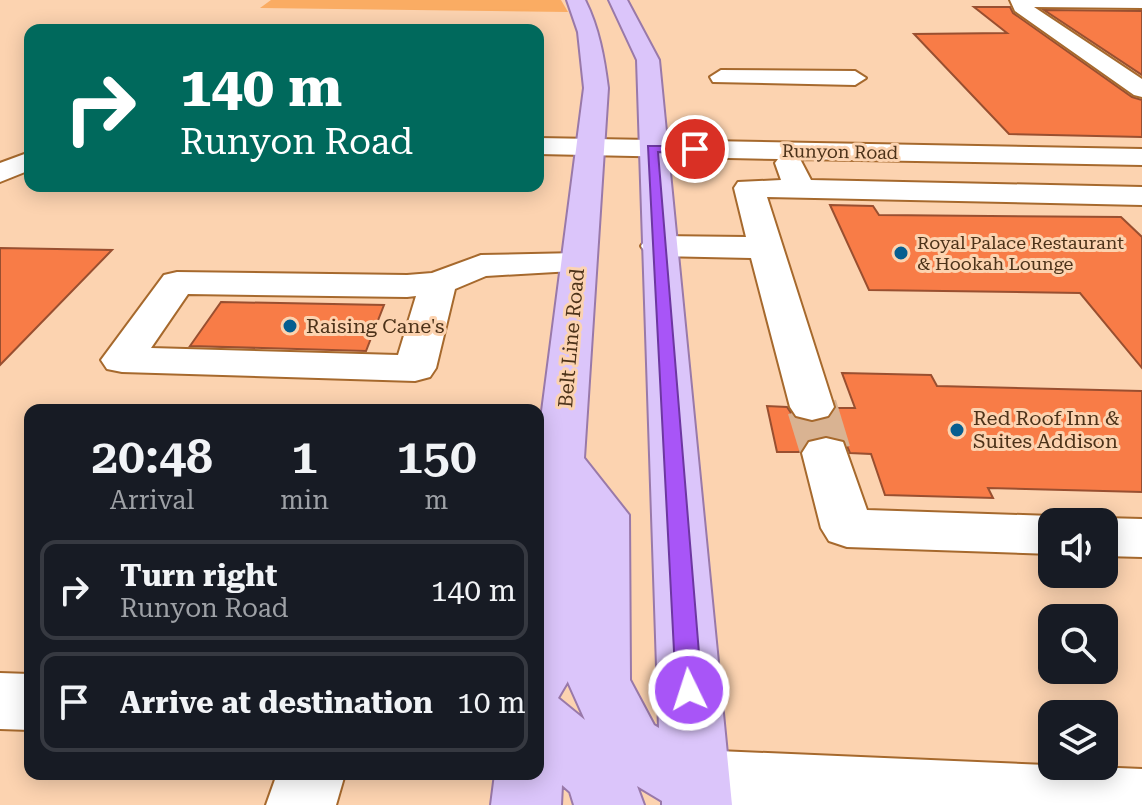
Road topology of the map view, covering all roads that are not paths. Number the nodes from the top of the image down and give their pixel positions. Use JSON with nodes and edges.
{"nodes":[{"id":1,"x":576,"y":0,"type":"edge"},
{"id":2,"x":618,"y":0,"type":"edge"},
{"id":3,"x":1020,"y":1,"type":"edge"},
{"id":4,"x":1092,"y":3,"type":"junction"},
{"id":5,"x":1142,"y":3,"type":"edge"},
{"id":6,"x":1130,"y":24,"type":"dead end"},
{"id":7,"x":721,"y":77,"type":"dead end"},
{"id":8,"x":855,"y":78,"type":"dead end"},
{"id":9,"x":1142,"y":90,"type":"edge"},
{"id":10,"x":544,"y":146,"type":"edge"},
{"id":11,"x":590,"y":147,"type":"junction"},
{"id":12,"x":652,"y":149,"type":"junction"},
{"id":13,"x":785,"y":151,"type":"junction"},
{"id":14,"x":1107,"y":157,"type":"junction"},
{"id":15,"x":1142,"y":157,"type":"edge"},
{"id":16,"x":24,"y":163,"type":"edge"},
{"id":17,"x":0,"y":173,"type":"edge"},
{"id":18,"x":1142,"y":188,"type":"edge"},
{"id":19,"x":800,"y":189,"type":"junction"},
{"id":20,"x":1142,"y":196,"type":"edge"},
{"id":21,"x":658,"y":246,"type":"junction"},
{"id":22,"x":765,"y":248,"type":"junction"},
{"id":23,"x":578,"y":263,"type":"junction"},
{"id":24,"x":438,"y":283,"type":"junction"},
{"id":25,"x":560,"y":461,"type":"junction"},
{"id":26,"x":1038,"y":535,"type":"edge"},
{"id":27,"x":1118,"y":537,"type":"edge"},
{"id":28,"x":1142,"y":538,"type":"edge"},
{"id":29,"x":544,"y":620,"type":"edge"},
{"id":30,"x":0,"y":701,"type":"edge"},
{"id":31,"x":24,"y":702,"type":"edge"},
{"id":32,"x":544,"y":725,"type":"edge"},
{"id":33,"x":309,"y":780,"type":"edge"},
{"id":34,"x":528,"y":780,"type":"edge"},
{"id":35,"x":696,"y":794,"type":"edge"},
{"id":36,"x":1142,"y":803,"type":"edge"},
{"id":37,"x":301,"y":805,"type":"edge"},
{"id":38,"x":526,"y":805,"type":"edge"},
{"id":39,"x":609,"y":805,"type":"edge"}],
"edges":[{"from":1,"to":11,"type":"main road","name":"Belt Line Road"},
{"from":2,"to":12,"type":"main road"},
{"from":3,"to":4,"type":"street"},
{"from":3,"to":9,"type":"street"},
{"from":4,"to":5,"type":"street"},
{"from":4,"to":6,"type":"street"},
{"from":7,"to":8,"type":"street"},
{"from":10,"to":11,"type":"street","name":"Runyon Road"},
{"from":11,"to":12,"type":"street","name":"Runyon Road"},
{"from":11,"to":23,"type":"main road","name":"Belt Line Road"},
{"from":12,"to":13,"type":"street","name":"Runyon Road"},
{"from":12,"to":21,"type":"main road"},
{"from":13,"to":14,"type":"street","name":"Runyon Road"},
{"from":13,"to":19,"type":"street"},
{"from":14,"to":15,"type":"street","name":"Runyon Road"},
{"from":14,"to":18,"type":"street"},
{"from":16,"to":17,"type":"street"},
{"from":19,"to":20,"type":"street"},
{"from":19,"to":22,"type":"street"},
{"from":21,"to":22,"type":"street"},
{"from":21,"to":35,"type":"main road"},
{"from":22,"to":26,"type":"street"},
{"from":23,"to":24,"type":"street"},
{"from":23,"to":25,"type":"main road","name":"Belt Line Road"},
{"from":24,"to":24,"type":"street"},
{"from":25,"to":29,"type":"main road","name":"Belt Line Road"},
{"from":25,"to":35,"type":"main road"},
{"from":27,"to":28,"type":"street"},
{"from":30,"to":31,"type":"street"},
{"from":32,"to":39,"type":"main road"},
{"from":33,"to":37,"type":"street"},
{"from":34,"to":38,"type":"main road"},
{"from":35,"to":36,"type":"street"}]}
